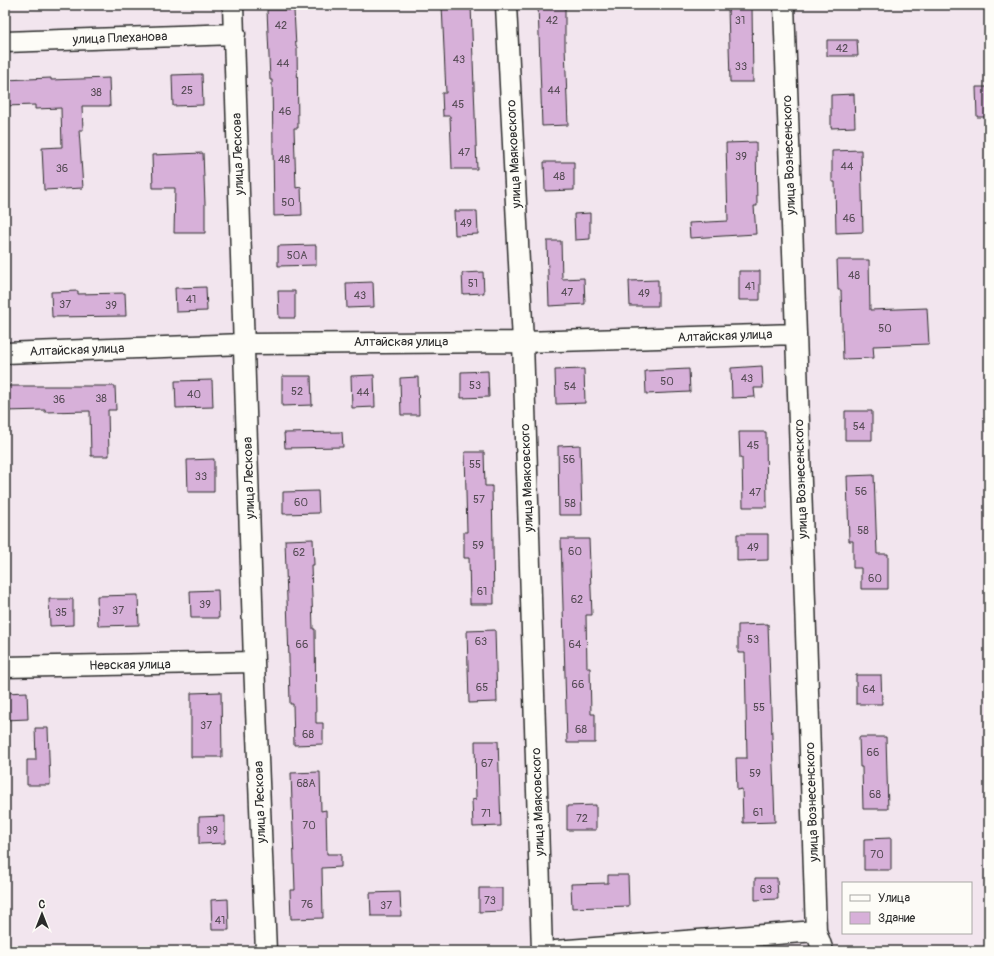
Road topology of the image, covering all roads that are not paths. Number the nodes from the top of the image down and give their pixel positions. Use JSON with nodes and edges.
{"nodes":[{"id":1,"x":233,"y":5,"type":"edge"},
{"id":2,"x":506,"y":5,"type":"edge"},
{"id":3,"x":784,"y":5,"type":"edge"},
{"id":4,"x":235,"y":34,"type":"junction"},
{"id":5,"x":5,"y":42,"type":"edge"},
{"id":6,"x":796,"y":334,"type":"junction"},
{"id":7,"x":523,"y":342,"type":"junction"},
{"id":8,"x":244,"y":344,"type":"junction"},
{"id":9,"x":5,"y":353,"type":"edge"},
{"id":10,"x":254,"y":662,"type":"junction"},
{"id":11,"x":5,"y":667,"type":"edge"},
{"id":12,"x":816,"y":931,"type":"junction"},
{"id":13,"x":266,"y":951,"type":"edge"},
{"id":14,"x":542,"y":951,"type":"edge"},
{"id":15,"x":555,"y":951,"type":"edge"},
{"id":16,"x":823,"y":951,"type":"edge"}],
"edges":[{"from":1,"to":4,"type":"street","name":"улица Лескова"},
{"from":2,"to":7,"type":"street","name":"улица Маяковского"},
{"from":3,"to":6,"type":"street","name":"улица Вознесенского"},
{"from":4,"to":5,"type":"street","name":"улица Плеханова"},
{"from":4,"to":8,"type":"street","name":"улица Лескова"},
{"from":6,"to":7,"type":"street","name":"Алтайская улица"},
{"from":6,"to":12,"type":"street","name":"улица Вознесенского"},
{"from":7,"to":8,"type":"street","name":"Алтайская улица"},
{"from":7,"to":14,"type":"street","name":"улица Маяковского"},
{"from":8,"to":9,"type":"street","name":"Алтайская улица"},
{"from":8,"to":10,"type":"street","name":"улица Лескова"},
{"from":10,"to":11,"type":"street","name":"Невская улица"},
{"from":10,"to":13,"type":"street","name":"улица Лескова"},
{"from":12,"to":15,"type":"street"},
{"from":12,"to":16,"type":"street","name":"улица Вознесенского"}]}
